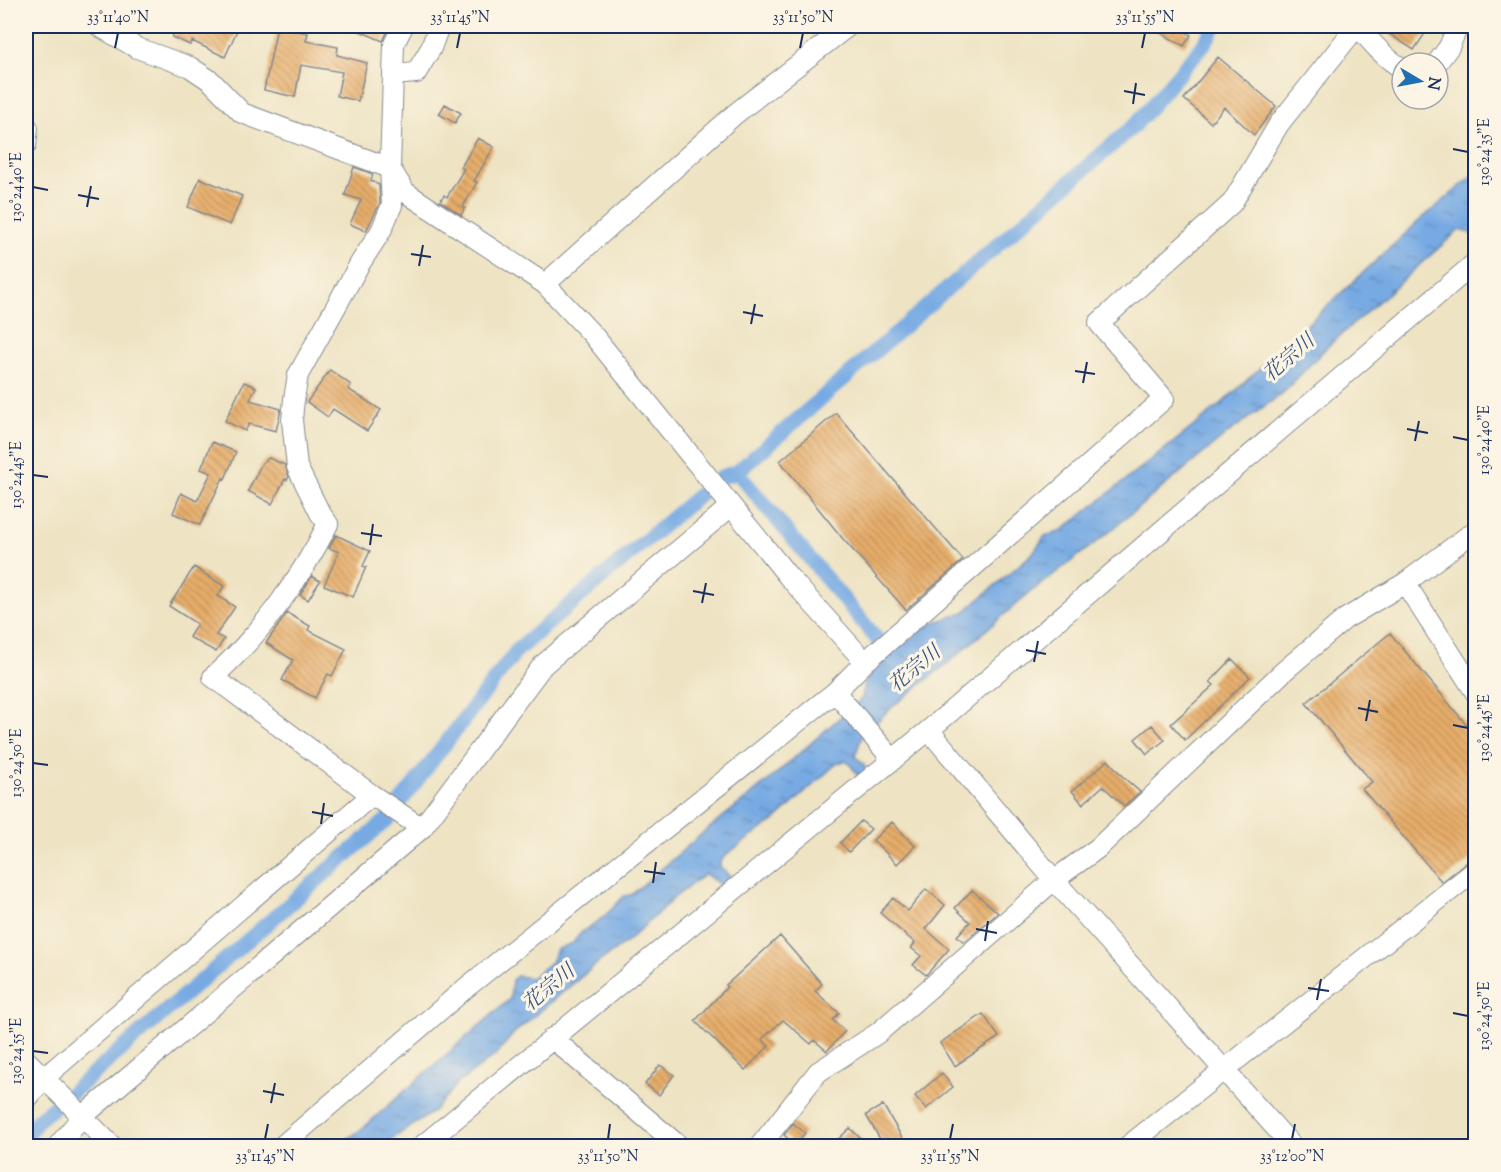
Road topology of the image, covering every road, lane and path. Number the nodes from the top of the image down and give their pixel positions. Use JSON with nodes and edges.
{"nodes":[{"id":1,"x":99,"y":26,"type":"edge"},
{"id":2,"x":403,"y":26,"type":"edge"},
{"id":3,"x":439,"y":26,"type":"edge"},
{"id":4,"x":848,"y":26,"type":"edge"},
{"id":5,"x":1358,"y":26,"type":"edge"},
{"id":6,"x":1458,"y":26,"type":"edge"},
{"id":7,"x":1446,"y":51,"type":"edge"},
{"id":8,"x":1390,"y":58,"type":"edge"},
{"id":9,"x":393,"y":75,"type":"junction"},
{"id":10,"x":390,"y":168,"type":"junction"},
{"id":11,"x":1476,"y":262,"type":"edge"},
{"id":12,"x":544,"y":284,"type":"junction"},
{"id":13,"x":731,"y":506,"type":"junction"},
{"id":14,"x":1476,"y":530,"type":"edge"},
{"id":15,"x":1405,"y":583,"type":"junction"},
{"id":16,"x":865,"y":662,"type":"junction"},
{"id":17,"x":1476,"y":693,"type":"edge"},
{"id":18,"x":839,"y":697,"type":"junction"},
{"id":19,"x":929,"y":730,"type":"junction"},
{"id":20,"x":889,"y":755,"type":"junction"},
{"id":21,"x":372,"y":795,"type":"junction"},
{"id":22,"x":422,"y":828,"type":"junction"},
{"id":23,"x":1476,"y":870,"type":"edge"},
{"id":24,"x":1057,"y":882,"type":"junction"},
{"id":25,"x":552,"y":1038,"type":"junction"},
{"id":26,"x":26,"y":1060,"type":"edge"},
{"id":27,"x":1224,"y":1069,"type":"junction"},
{"id":28,"x":44,"y":1078,"type":"junction"},
{"id":29,"x":26,"y":1100,"type":"edge"},
{"id":30,"x":82,"y":1116,"type":"junction"},
{"id":31,"x":58,"y":1146,"type":"edge"},
{"id":32,"x":112,"y":1146,"type":"edge"},
{"id":33,"x":282,"y":1146,"type":"edge"},
{"id":34,"x":422,"y":1146,"type":"edge"},
{"id":35,"x":680,"y":1146,"type":"edge"},
{"id":36,"x":760,"y":1146,"type":"edge"},
{"id":37,"x":1128,"y":1146,"type":"edge"},
{"id":38,"x":1292,"y":1146,"type":"edge"}],
"edges":[{"from":1,"to":10,"type":"street"},
{"from":2,"to":9,"type":"street"},
{"from":3,"to":9,"type":"street"},
{"from":4,"to":12,"type":"street"},
{"from":5,"to":8,"type":"street"},
{"from":5,"to":16,"type":"street"},
{"from":6,"to":7,"type":"street"},
{"from":9,"to":10,"type":"street"},
{"from":10,"to":12,"type":"street"},
{"from":10,"to":21,"type":"street"},
{"from":11,"to":19,"type":"street"},
{"from":12,"to":13,"type":"street"},
{"from":13,"to":16,"type":"street"},
{"from":13,"to":22,"type":"street"},
{"from":14,"to":15,"type":"street"},
{"from":15,"to":17,"type":"street"},
{"from":15,"to":24,"type":"street"},
{"from":16,"to":18,"type":"street"},
{"from":18,"to":20,"type":"street"},
{"from":18,"to":33,"type":"street"},
{"from":19,"to":20,"type":"street"},
{"from":19,"to":24,"type":"street"},
{"from":20,"to":25,"type":"street"},
{"from":21,"to":22,"type":"street"},
{"from":21,"to":28,"type":"street"},
{"from":22,"to":30,"type":"street"},
{"from":23,"to":27,"type":"street"},
{"from":24,"to":27,"type":"street"},
{"from":24,"to":36,"type":"street"},
{"from":25,"to":34,"type":"street"},
{"from":25,"to":35,"type":"street"},
{"from":26,"to":28,"type":"street"},
{"from":27,"to":37,"type":"street"},
{"from":27,"to":38,"type":"street"},
{"from":28,"to":29,"type":"street"},
{"from":28,"to":30,"type":"street"},
{"from":30,"to":31,"type":"street"},
{"from":30,"to":32,"type":"street"}]}
